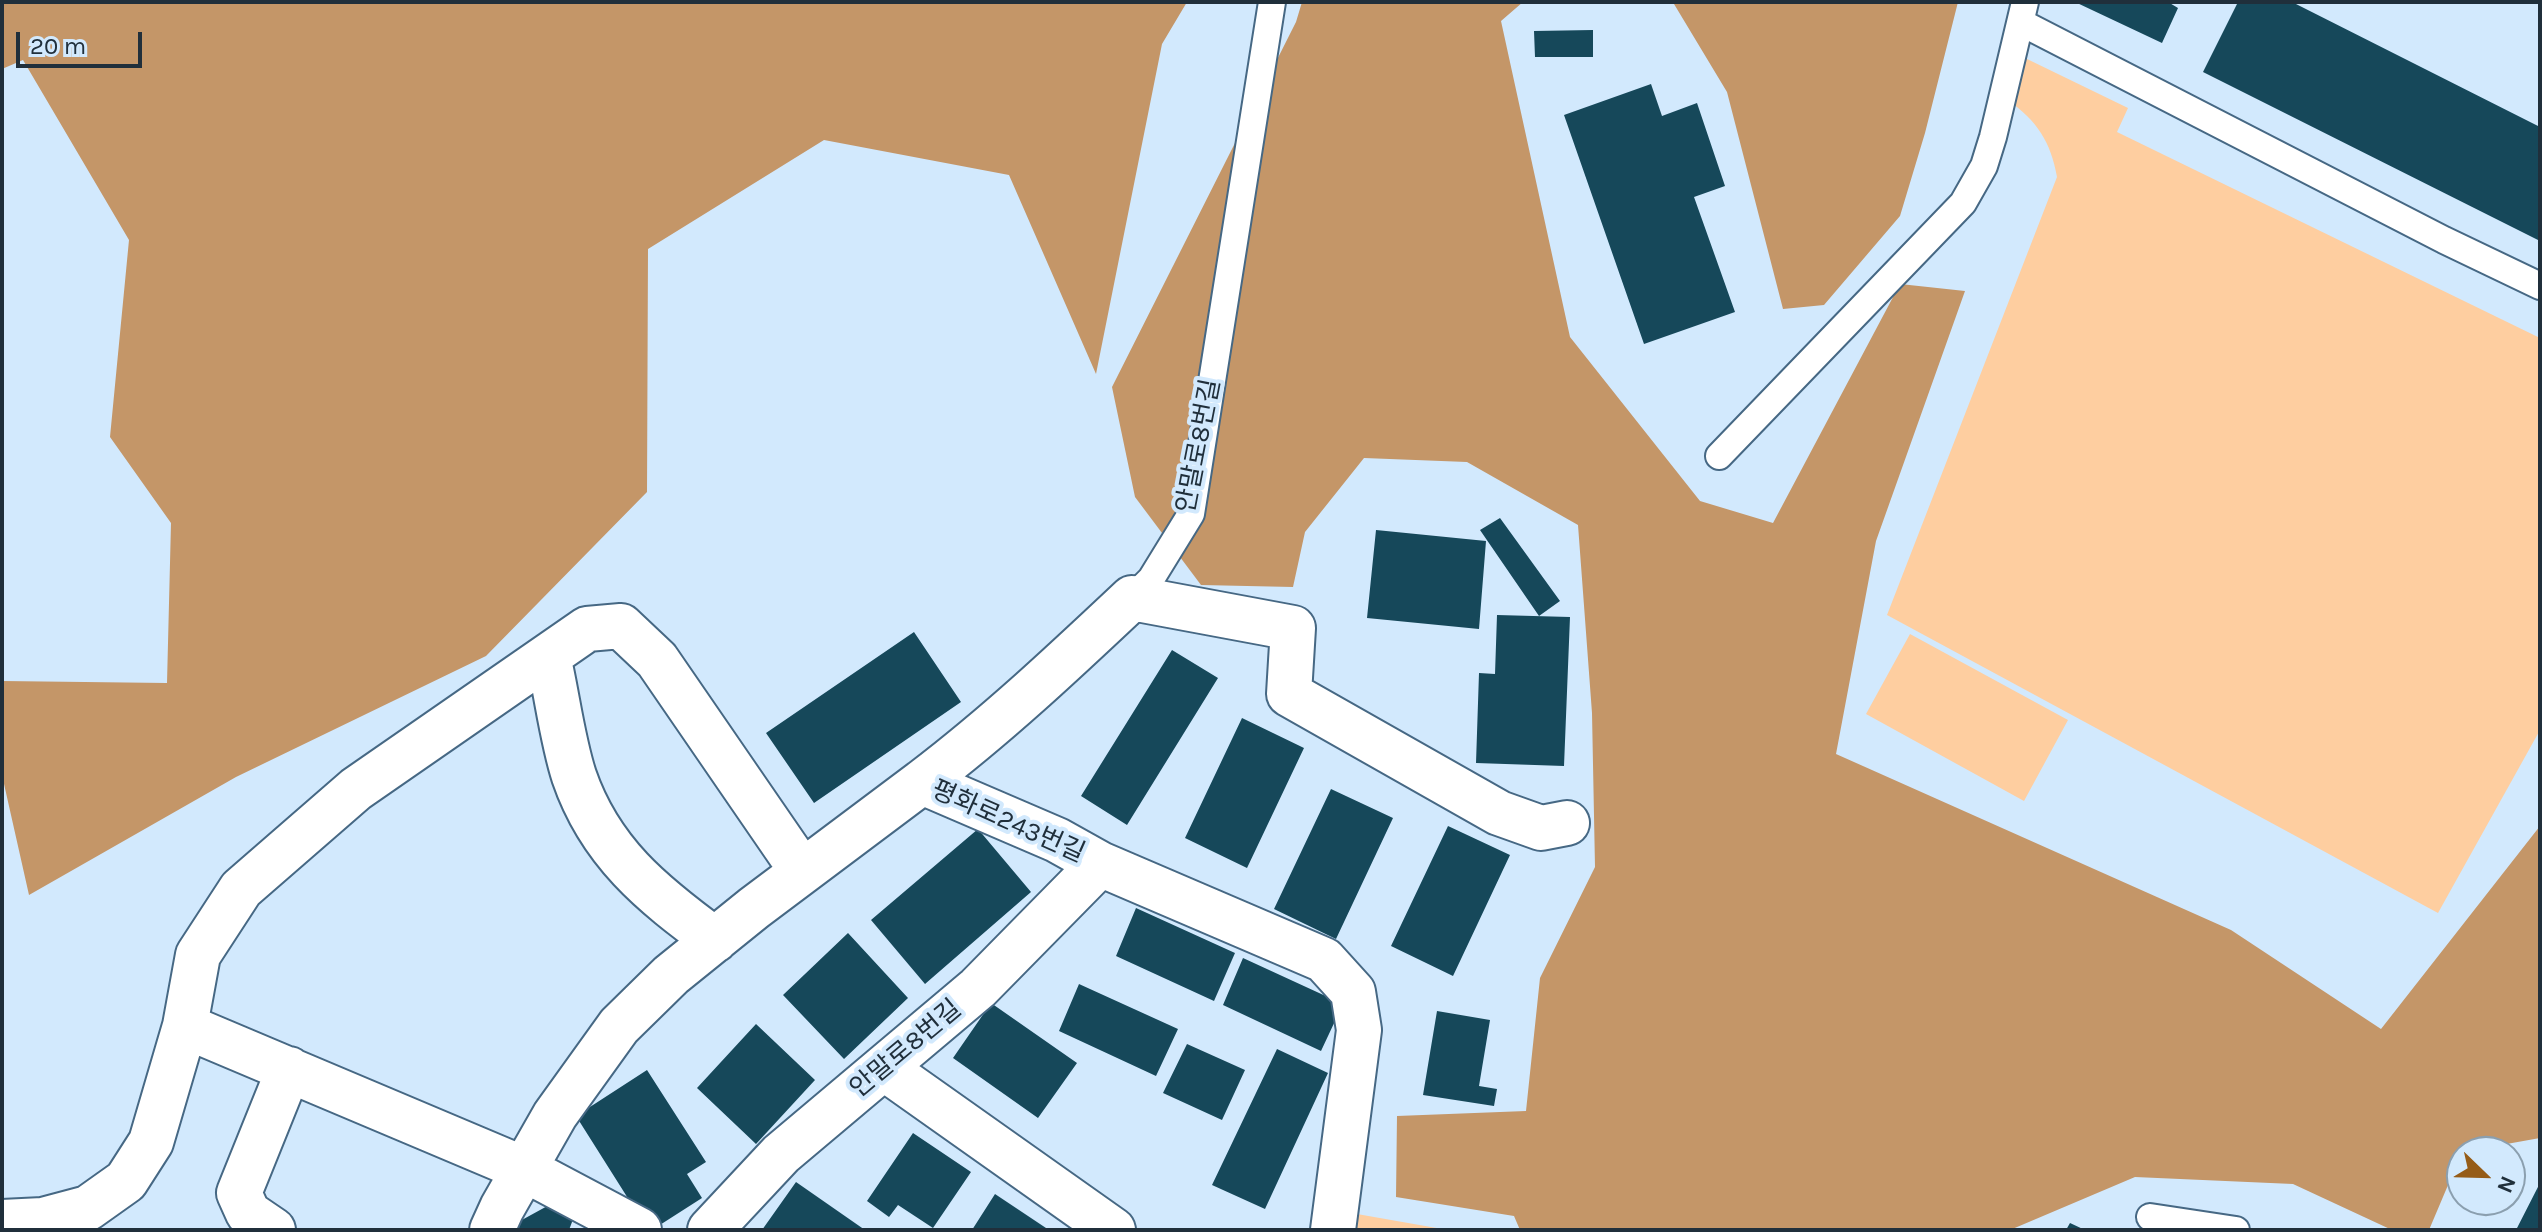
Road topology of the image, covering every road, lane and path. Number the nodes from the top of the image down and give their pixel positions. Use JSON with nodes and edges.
{"nodes":[{"id":1,"x":1272,"y":2,"type":"edge"},
{"id":2,"x":2023,"y":12,"type":"edge"},
{"id":3,"x":2540,"y":286,"type":"edge"},
{"id":4,"x":1719,"y":456,"type":"dead end"},
{"id":5,"x":1132,"y":598,"type":"junction"},
{"id":6,"x":548,"y":656,"type":"junction"},
{"id":7,"x":922,"y":782,"type":"junction"},
{"id":8,"x":1567,"y":823,"type":"dead end"},
{"id":9,"x":1100,"y":864,"type":"junction"},
{"id":10,"x":802,"y":871,"type":"junction"},
{"id":11,"x":715,"y":940,"type":"junction"},
{"id":12,"x":185,"y":1026,"type":"junction"},
{"id":13,"x":884,"y":1068,"type":"junction"},
{"id":14,"x":289,"y":1069,"type":"junction"},
{"id":15,"x":524,"y":1169,"type":"junction"},
{"id":16,"x":2150,"y":1217,"type":"dead end"},
{"id":17,"x":2,"y":1222,"type":"edge"},
{"id":18,"x":273,"y":1230,"type":"edge"},
{"id":19,"x":492,"y":1230,"type":"edge"},
{"id":20,"x":639,"y":1230,"type":"edge"},
{"id":21,"x":710,"y":1230,"type":"edge"},
{"id":22,"x":1113,"y":1230,"type":"edge"},
{"id":23,"x":1333,"y":1230,"type":"edge"},
{"id":24,"x":2236,"y":1230,"type":"edge"}],
"edges":[{"from":1,"to":5,"type":"lane","name":"안말로8번길"},
{"from":2,"to":3,"type":"lane"},
{"from":2,"to":4,"type":"lane"},
{"from":5,"to":7,"type":"street","name":"안말로8번길"},
{"from":5,"to":8,"type":"street"},
{"from":6,"to":10,"type":"street"},
{"from":6,"to":11,"type":"street"},
{"from":6,"to":12,"type":"street"},
{"from":7,"to":9,"type":"street","name":"평화로243번길"},
{"from":7,"to":10,"type":"street","name":"평화로243번길"},
{"from":9,"to":13,"type":"street","name":"안말로8번길"},
{"from":9,"to":23,"type":"street","name":"평화로243번길"},
{"from":10,"to":11,"type":"street","name":"평화로243번길"},
{"from":11,"to":15,"type":"street","name":"평화로243번길"},
{"from":12,"to":14,"type":"street"},
{"from":12,"to":17,"type":"street"},
{"from":13,"to":21,"type":"street","name":"안말로8번길"},
{"from":13,"to":22,"type":"street"},
{"from":14,"to":15,"type":"street"},
{"from":14,"to":18,"type":"street"},
{"from":15,"to":19,"type":"street","name":"평화로243번길"},
{"from":15,"to":20,"type":"street"},
{"from":16,"to":24,"type":"lane"}]}
